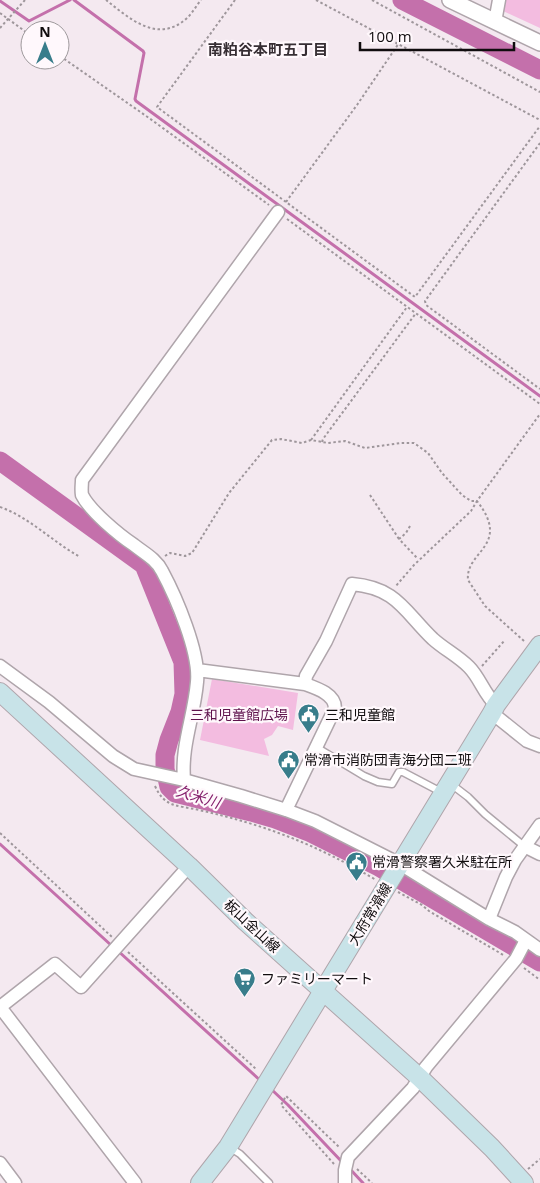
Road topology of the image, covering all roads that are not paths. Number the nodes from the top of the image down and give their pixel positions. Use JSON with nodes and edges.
{"nodes":[{"id":1,"x":450,"y":0,"type":"edge"},
{"id":2,"x":499,"y":0,"type":"edge"},
{"id":3,"x":495,"y":22,"type":"junction"},
{"id":4,"x":540,"y":43,"type":"edge"},
{"id":5,"x":282,"y":207,"type":"road end"},
{"id":6,"x":532,"y":643,"type":"edge"},
{"id":7,"x":0,"y":666,"type":"edge"},
{"id":8,"x":197,"y":670,"type":"junction"},
{"id":9,"x":305,"y":684,"type":"junction"},
{"id":10,"x":0,"y":692,"type":"edge"},
{"id":11,"x":494,"y":709,"type":"junction"},
{"id":12,"x":540,"y":746,"type":"edge"},
{"id":13,"x":316,"y":747,"type":"junction"},
{"id":14,"x":184,"y":780,"type":"junction"},
{"id":15,"x":447,"y":788,"type":"junction"},
{"id":16,"x":286,"y":810,"type":"junction"},
{"id":17,"x":540,"y":825,"type":"edge"},
{"id":18,"x":524,"y":846,"type":"junction"},
{"id":19,"x":540,"y":854,"type":"edge"},
{"id":20,"x":400,"y":864,"type":"junction"},
{"id":21,"x":189,"y":866,"type":"junction"},
{"id":22,"x":489,"y":919,"type":"junction"},
{"id":23,"x":525,"y":942,"type":"junction"},
{"id":24,"x":540,"y":950,"type":"edge"},
{"id":25,"x":324,"y":990,"type":"junction"},
{"id":26,"x":0,"y":1007,"type":"edge"},
{"id":27,"x":420,"y":1078,"type":"junction"},
{"id":28,"x":228,"y":1146,"type":"junction"},
{"id":29,"x":0,"y":1163,"type":"edge"},
{"id":30,"x":15,"y":1183,"type":"edge"},
{"id":31,"x":134,"y":1183,"type":"edge"},
{"id":32,"x":200,"y":1183,"type":"edge"},
{"id":33,"x":269,"y":1183,"type":"edge"},
{"id":34,"x":345,"y":1183,"type":"edge"},
{"id":35,"x":524,"y":1183,"type":"edge"}],
"edges":[{"from":1,"to":3,"type":"street"},
{"from":2,"to":3,"type":"street"},
{"from":3,"to":4,"type":"street"},
{"from":5,"to":8,"type":"street"},
{"from":6,"to":11,"type":"main road","name":"大府常滑線"},
{"from":7,"to":14,"type":"street"},
{"from":8,"to":9,"type":"street"},
{"from":8,"to":14,"type":"street"},
{"from":9,"to":11,"type":"street"},
{"from":9,"to":13,"type":"street"},
{"from":10,"to":21,"type":"main road","name":"板山金山線"},
{"from":11,"to":12,"type":"street"},
{"from":11,"to":15,"type":"main road","name":"大府常滑線"},
{"from":13,"to":15,"type":"lane"},
{"from":13,"to":16,"type":"street"},
{"from":14,"to":16,"type":"street"},
{"from":15,"to":18,"type":"lane"},
{"from":15,"to":20,"type":"main road","name":"大府常滑線"},
{"from":16,"to":20,"type":"street"},
{"from":17,"to":18,"type":"street"},
{"from":18,"to":19,"type":"street"},
{"from":18,"to":22,"type":"street"},
{"from":20,"to":22,"type":"street"},
{"from":20,"to":25,"type":"main road","name":"大府常滑線"},
{"from":21,"to":25,"type":"main road","name":"板山金山線"},
{"from":21,"to":26,"type":"street"},
{"from":22,"to":23,"type":"street"},
{"from":23,"to":24,"type":"street"},
{"from":23,"to":27,"type":"street"},
{"from":25,"to":27,"type":"main road","name":"板山金山線"},
{"from":25,"to":28,"type":"main road","name":"大府常滑線"},
{"from":26,"to":31,"type":"street"},
{"from":27,"to":34,"type":"street"},
{"from":27,"to":35,"type":"main road","name":"板山金山線"},
{"from":28,"to":32,"type":"main road","name":"大府常滑線"},
{"from":28,"to":33,"type":"lane"},
{"from":29,"to":30,"type":"street"}]}
